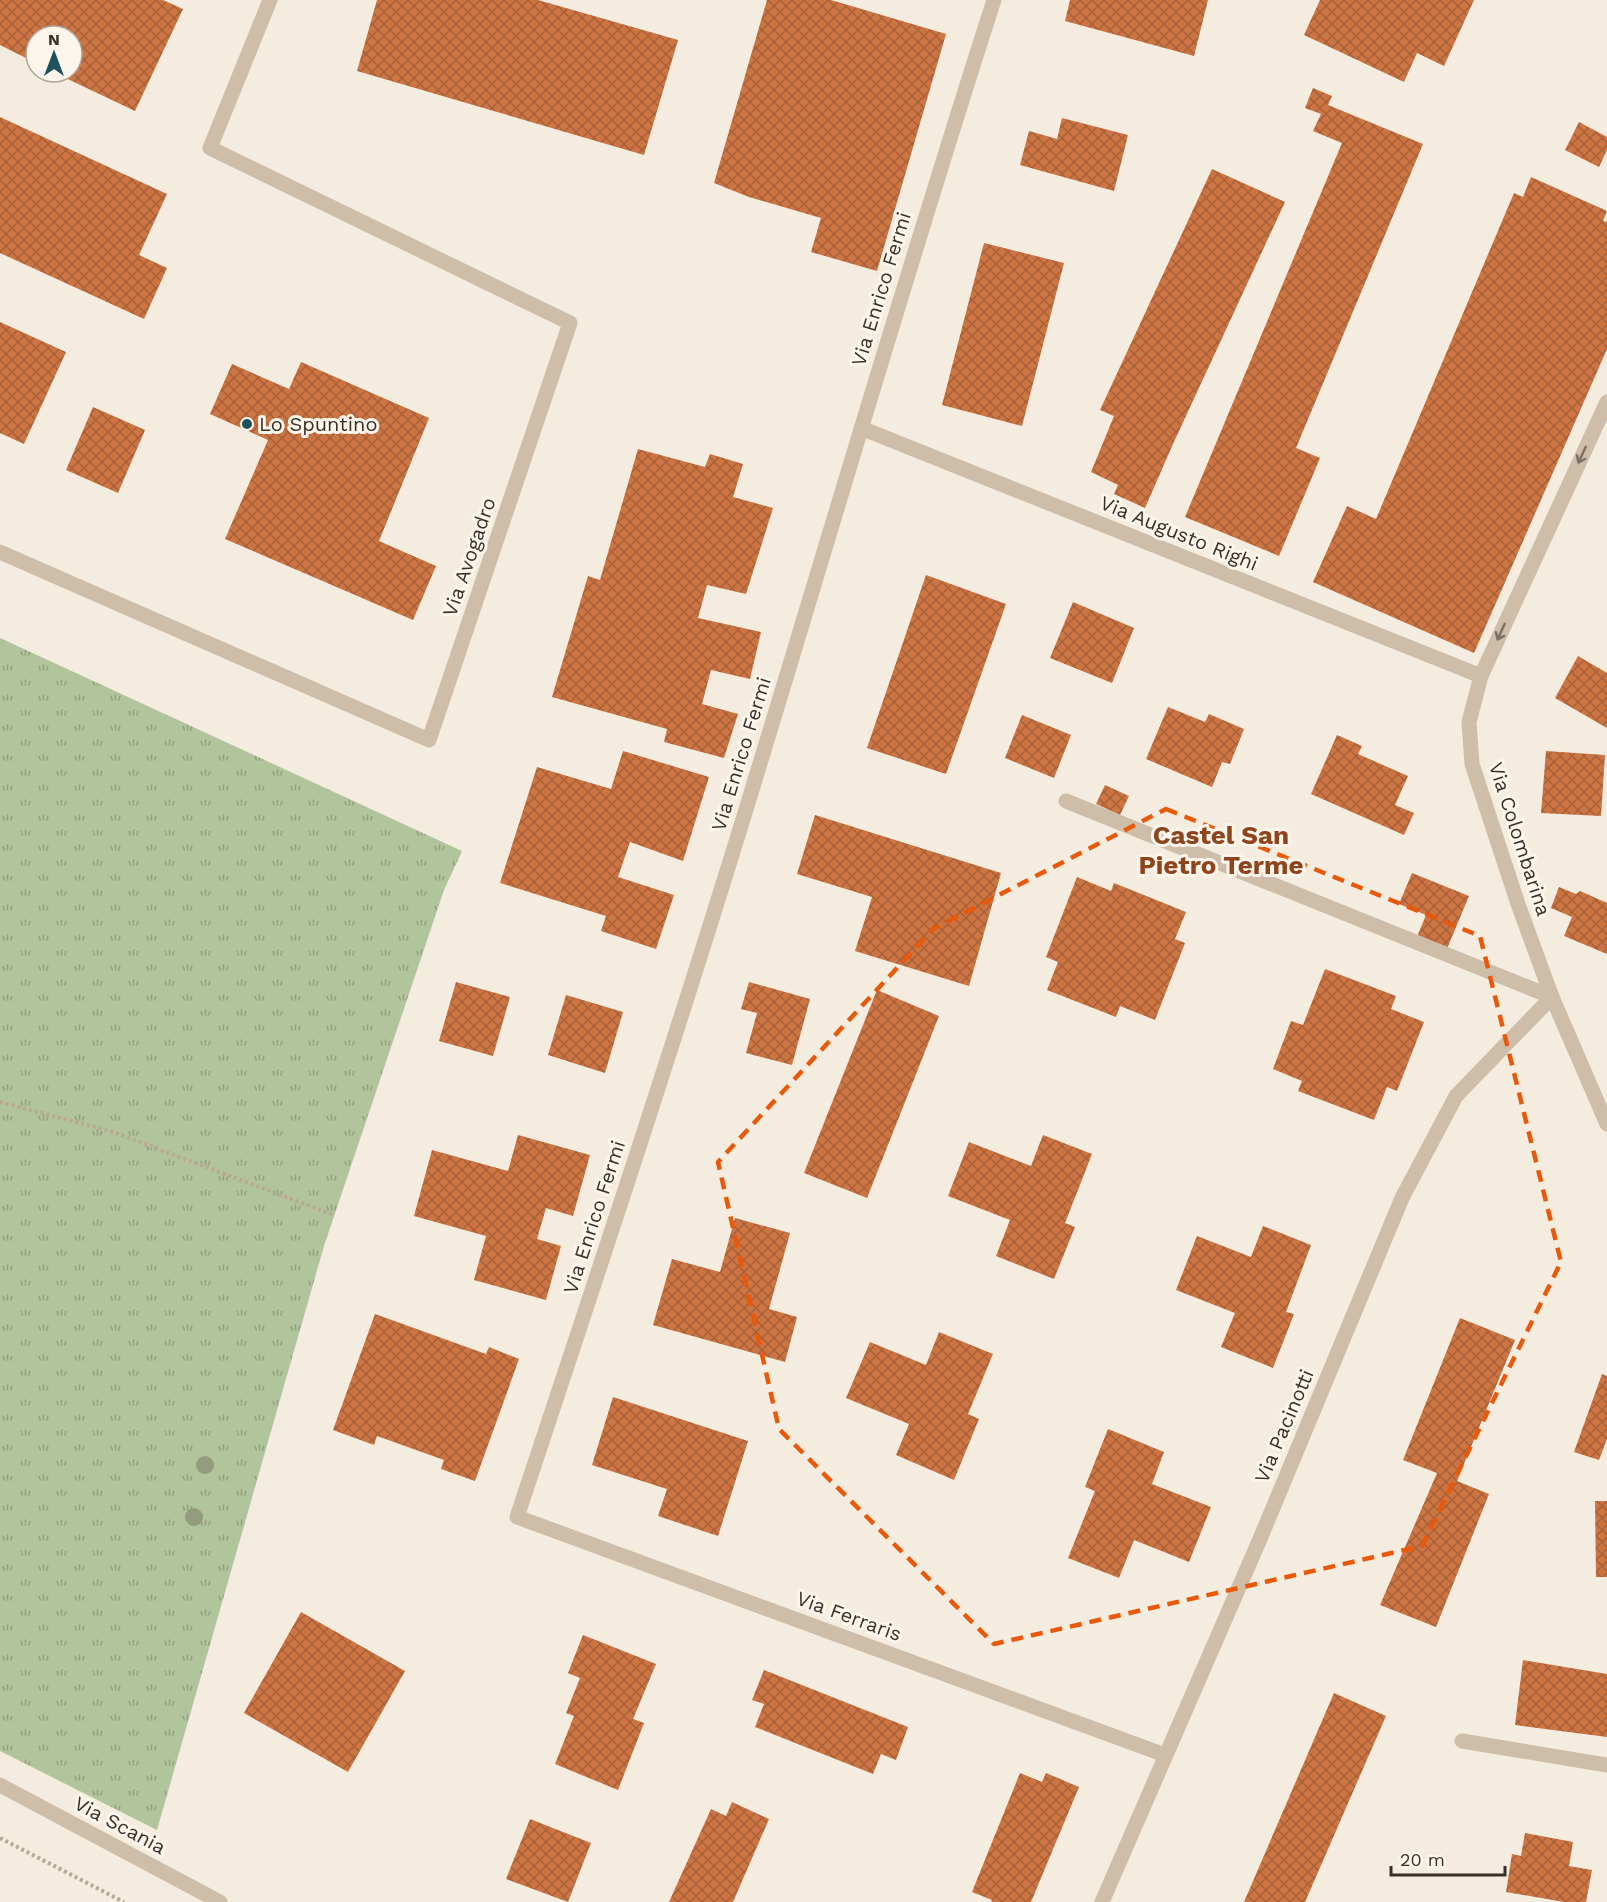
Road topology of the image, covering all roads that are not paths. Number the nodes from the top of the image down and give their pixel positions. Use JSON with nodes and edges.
{"nodes":[{"id":1,"x":270,"y":0,"type":"edge"},
{"id":2,"x":994,"y":0,"type":"edge"},
{"id":3,"x":1607,"y":402,"type":"edge"},
{"id":4,"x":861,"y":428,"type":"junction"},
{"id":5,"x":0,"y":552,"type":"edge"},
{"id":6,"x":1481,"y":676,"type":"junction"},
{"id":7,"x":1066,"y":801,"type":"dead end"},
{"id":8,"x":1552,"y":997,"type":"junction"},
{"id":9,"x":1607,"y":1124,"type":"edge"},
{"id":10,"x":517,"y":1517,"type":"joint"},
{"id":11,"x":1462,"y":1741,"type":"dead end"},
{"id":12,"x":1165,"y":1755,"type":"junction"},
{"id":13,"x":1607,"y":1765,"type":"edge"},
{"id":14,"x":1,"y":1787,"type":"edge"},
{"id":15,"x":220,"y":1902,"type":"edge"},
{"id":16,"x":1102,"y":1902,"type":"edge"}],
"edges":[{"from":1,"to":5,"type":"street","name":"Via Avogadro"},
{"from":2,"to":4,"type":"street","name":"Via Enrico Fermi"},
{"from":3,"to":6,"type":"street","name":"Via Colombarina","one_way":true},
{"from":4,"to":6,"type":"street","name":"Via Augusto Righi"},
{"from":4,"to":10,"type":"street","name":"Via Enrico Fermi"},
{"from":6,"to":8,"type":"street","name":"Via Colombarina"},
{"from":7,"to":8,"type":"street"},
{"from":8,"to":9,"type":"street","name":"Via Colombarina"},
{"from":8,"to":12,"type":"street","name":"Via Pacinotti"},
{"from":10,"to":12,"type":"street","name":"Via Ferraris"},
{"from":11,"to":13,"type":"street"},
{"from":12,"to":16,"type":"street","name":"Via Pacinotti"},
{"from":14,"to":15,"type":"street","name":"Via Scania"}]}
